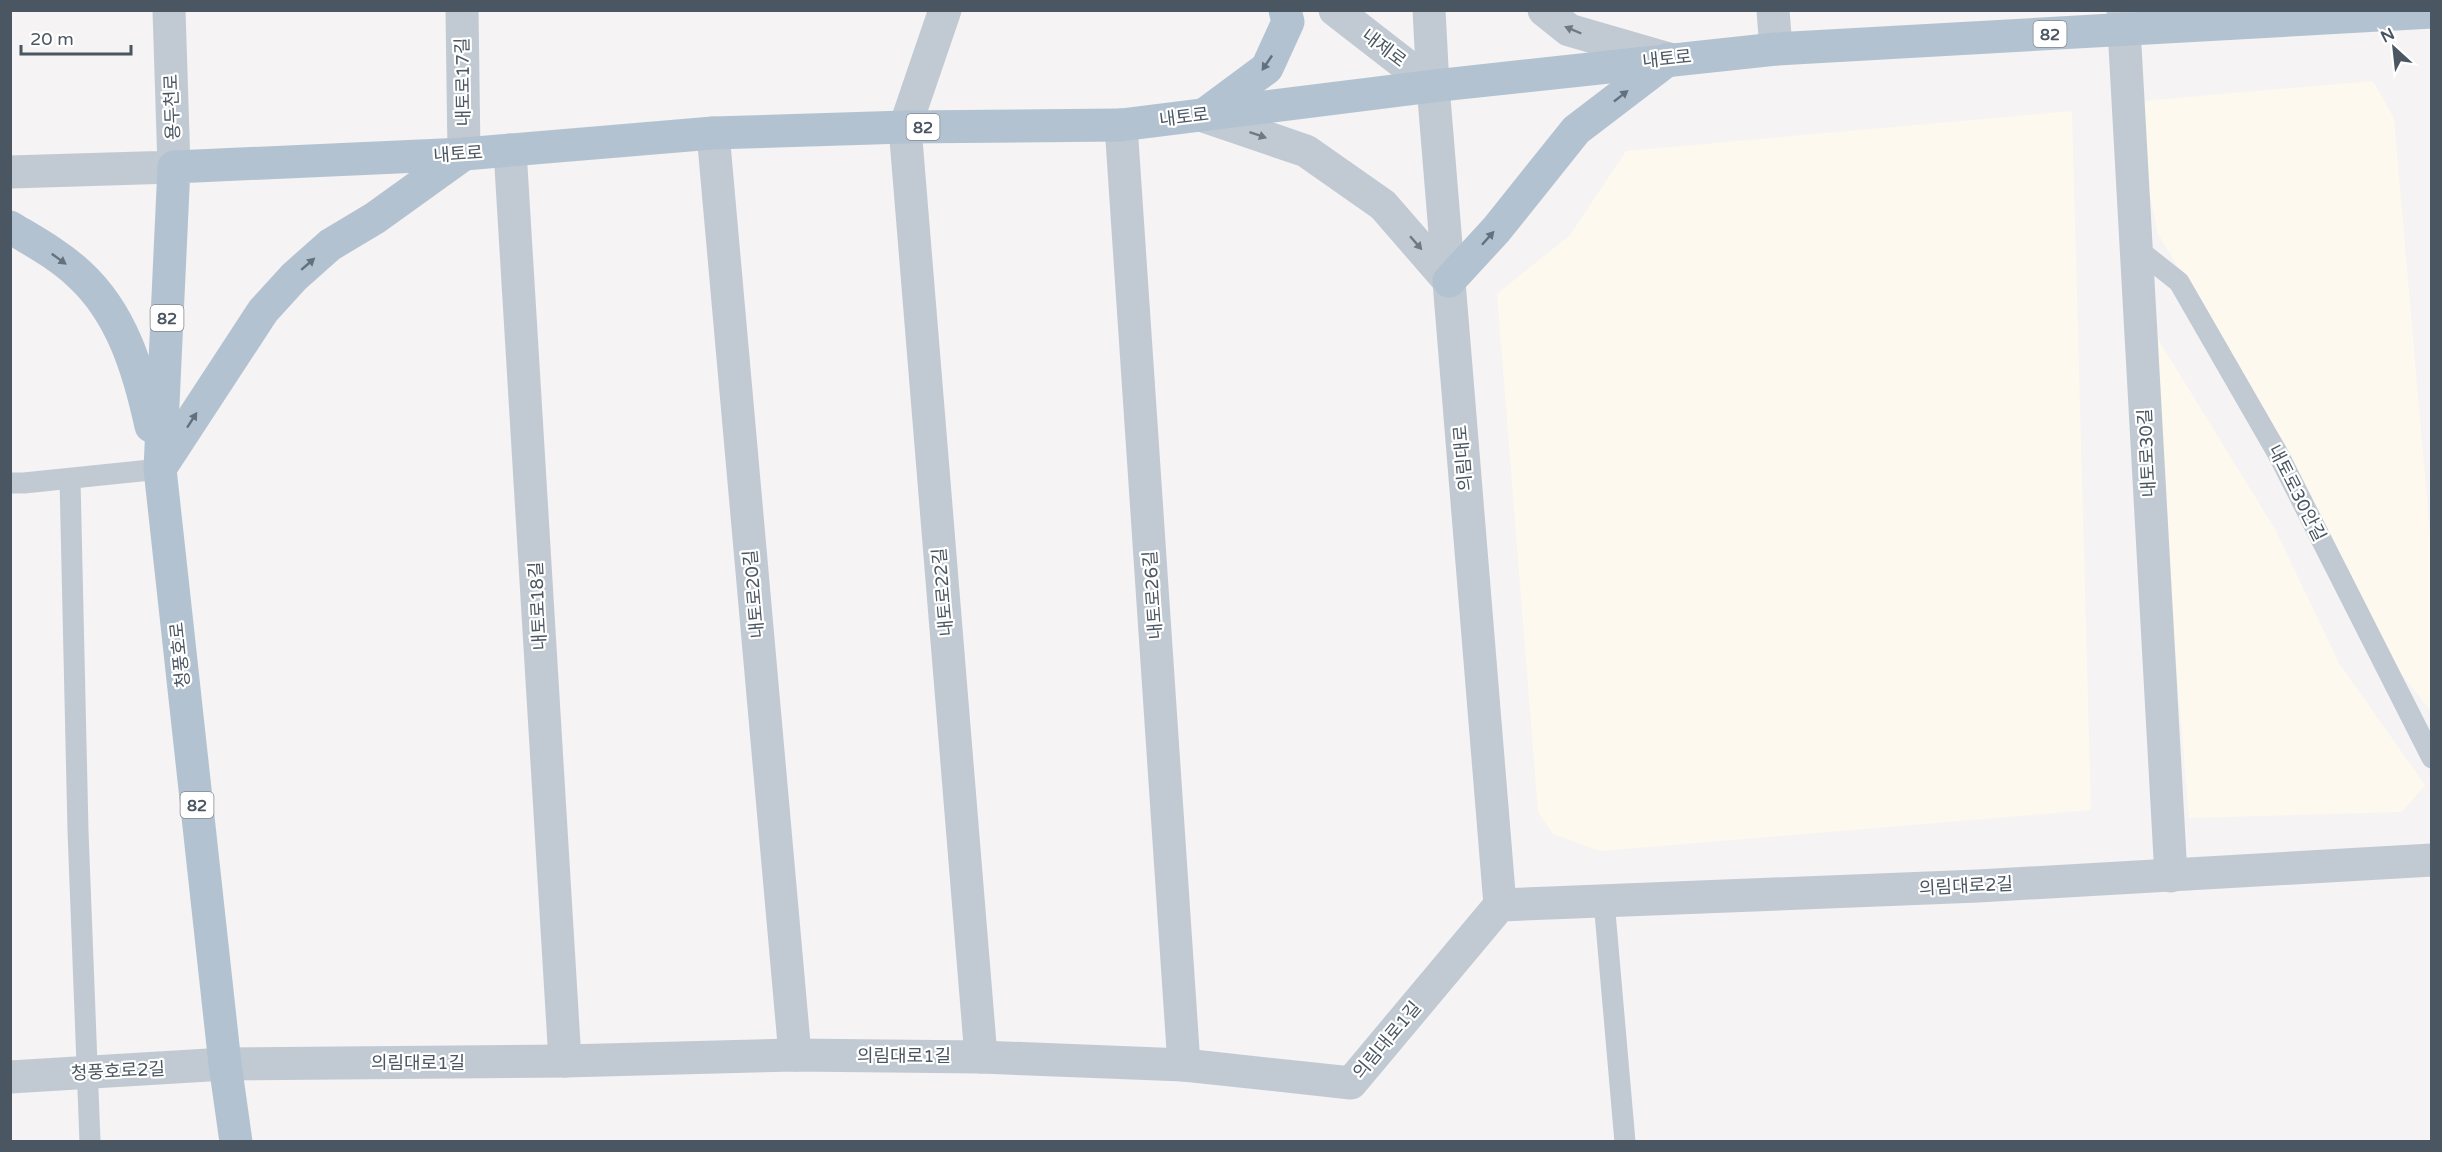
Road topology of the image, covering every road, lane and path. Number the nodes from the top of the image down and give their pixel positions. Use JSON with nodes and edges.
{"nodes":[{"id":1,"x":168,"y":10,"type":"edge"},
{"id":2,"x":462,"y":10,"type":"edge"},
{"id":3,"x":945,"y":10,"type":"edge"},
{"id":4,"x":1286,"y":10,"type":"edge"},
{"id":5,"x":1335,"y":10,"type":"edge"},
{"id":6,"x":1429,"y":10,"type":"edge"},
{"id":7,"x":1544,"y":10,"type":"edge"},
{"id":8,"x":1773,"y":10,"type":"edge"},
{"id":9,"x":2432,"y":12,"type":"edge"},
{"id":10,"x":2124,"y":20,"type":"edge"},
{"id":11,"x":1776,"y":49,"type":"junction"},
{"id":12,"x":1669,"y":58,"type":"junction"},
{"id":13,"x":1433,"y":86,"type":"junction"},
{"id":14,"x":1203,"y":116,"type":"junction"},
{"id":15,"x":1121,"y":125,"type":"junction"},
{"id":16,"x":905,"y":127,"type":"junction"},
{"id":17,"x":713,"y":133,"type":"junction"},
{"id":18,"x":510,"y":150,"type":"junction"},
{"id":19,"x":464,"y":154,"type":"junction"},
{"id":20,"x":174,"y":167,"type":"junction"},
{"id":21,"x":10,"y":172,"type":"edge"},
{"id":22,"x":10,"y":227,"type":"edge"},
{"id":23,"x":2136,"y":248,"type":"junction"},
{"id":24,"x":1449,"y":281,"type":"junction"},
{"id":25,"x":160,"y":469,"type":"junction"},
{"id":26,"x":70,"y":479,"type":"junction"},
{"id":27,"x":10,"y":483,"type":"edge"},
{"id":28,"x":2432,"y":758,"type":"edge"},
{"id":29,"x":2432,"y":860,"type":"edge"},
{"id":30,"x":2171,"y":876,"type":"junction"},
{"id":31,"x":1604,"y":901,"type":"junction"},
{"id":32,"x":1500,"y":905,"type":"junction"},
{"id":33,"x":795,"y":1055,"type":"junction"},
{"id":34,"x":981,"y":1056,"type":"junction"},
{"id":35,"x":566,"y":1061,"type":"junction"},
{"id":36,"x":225,"y":1064,"type":"junction"},
{"id":37,"x":1184,"y":1065,"type":"junction"},
{"id":38,"x":86,"y":1072,"type":"junction"},
{"id":39,"x":10,"y":1077,"type":"edge"},
{"id":40,"x":90,"y":1142,"type":"edge"},
{"id":41,"x":236,"y":1142,"type":"edge"},
{"id":42,"x":1625,"y":1142,"type":"edge"}],
"edges":[{"from":1,"to":20,"type":"street","name":"용두천로"},
{"from":2,"to":19,"type":"street","name":"내토로17길"},
{"from":3,"to":16,"type":"street"},
{"from":4,"to":14,"type":"main road","one_way":true},
{"from":5,"to":13,"type":"street","name":"내제로"},
{"from":6,"to":13,"type":"street","name":"의림대로"},
{"from":12,"to":7,"type":"street","one_way":true},
{"from":8,"to":11,"type":"street"},
{"from":9,"to":10,"type":"main road","name":"내토로","number":"82"},
{"from":10,"to":11,"type":"main road","name":"내토로","number":"82"},
{"from":10,"to":23,"type":"street","name":"내토로30길"},
{"from":11,"to":12,"type":"main road","name":"내토로","number":"82"},
{"from":12,"to":13,"type":"main road","name":"내토로","number":"82"},
{"from":24,"to":12,"type":"main road","one_way":true},
{"from":13,"to":14,"type":"main road","name":"내토로","number":"82"},
{"from":13,"to":24,"type":"street","name":"의림대로"},
{"from":14,"to":15,"type":"main road","name":"내토로","number":"82"},
{"from":14,"to":24,"type":"street","one_way":true},
{"from":15,"to":16,"type":"main road","name":"내토로","number":"82"},
{"from":15,"to":37,"type":"street","name":"내토로26길"},
{"from":16,"to":17,"type":"main road","name":"내토로","number":"82"},
{"from":16,"to":34,"type":"street","name":"내토로22길"},
{"from":17,"to":18,"type":"main road","name":"내토로","number":"82"},
{"from":17,"to":33,"type":"street","name":"내토로20길"},
{"from":18,"to":19,"type":"main road","name":"내토로","number":"82"},
{"from":18,"to":35,"type":"street","name":"내토로18길"},
{"from":19,"to":20,"type":"main road","name":"내토로","number":"82"},
{"from":25,"to":19,"type":"main road","one_way":true},
{"from":20,"to":21,"type":"street","name":"내토로"},
{"from":20,"to":25,"type":"main road","name":"청풍호로","number":"82"},
{"from":22,"to":25,"type":"main road","one_way":true},
{"from":23,"to":28,"type":"lane","name":"내토로30안길"},
{"from":23,"to":30,"type":"street","name":"내토로30길"},
{"from":24,"to":32,"type":"street","name":"의림대로"},
{"from":25,"to":26,"type":"lane"},
{"from":25,"to":36,"type":"main road","name":"청풍호로","number":"82"},
{"from":26,"to":27,"type":"lane"},
{"from":26,"to":38,"type":"lane"},
{"from":29,"to":30,"type":"street","name":"의림대로2길"},
{"from":30,"to":31,"type":"street","name":"의림대로2길"},
{"from":31,"to":32,"type":"street","name":"의림대로2길"},
{"from":31,"to":42,"type":"lane"},
{"from":32,"to":37,"type":"street","name":"의림대로1길"},
{"from":33,"to":34,"type":"street","name":"의림대로1길"},
{"from":33,"to":35,"type":"street","name":"의림대로1길"},
{"from":34,"to":37,"type":"street","name":"의림대로1길"},
{"from":35,"to":36,"type":"street","name":"의림대로1길"},
{"from":36,"to":38,"type":"street","name":"청풍호로2길"},
{"from":36,"to":41,"type":"main road","name":"청풍호로","number":"82"},
{"from":38,"to":39,"type":"street","name":"청풍호로2길"},
{"from":38,"to":40,"type":"lane"}]}
